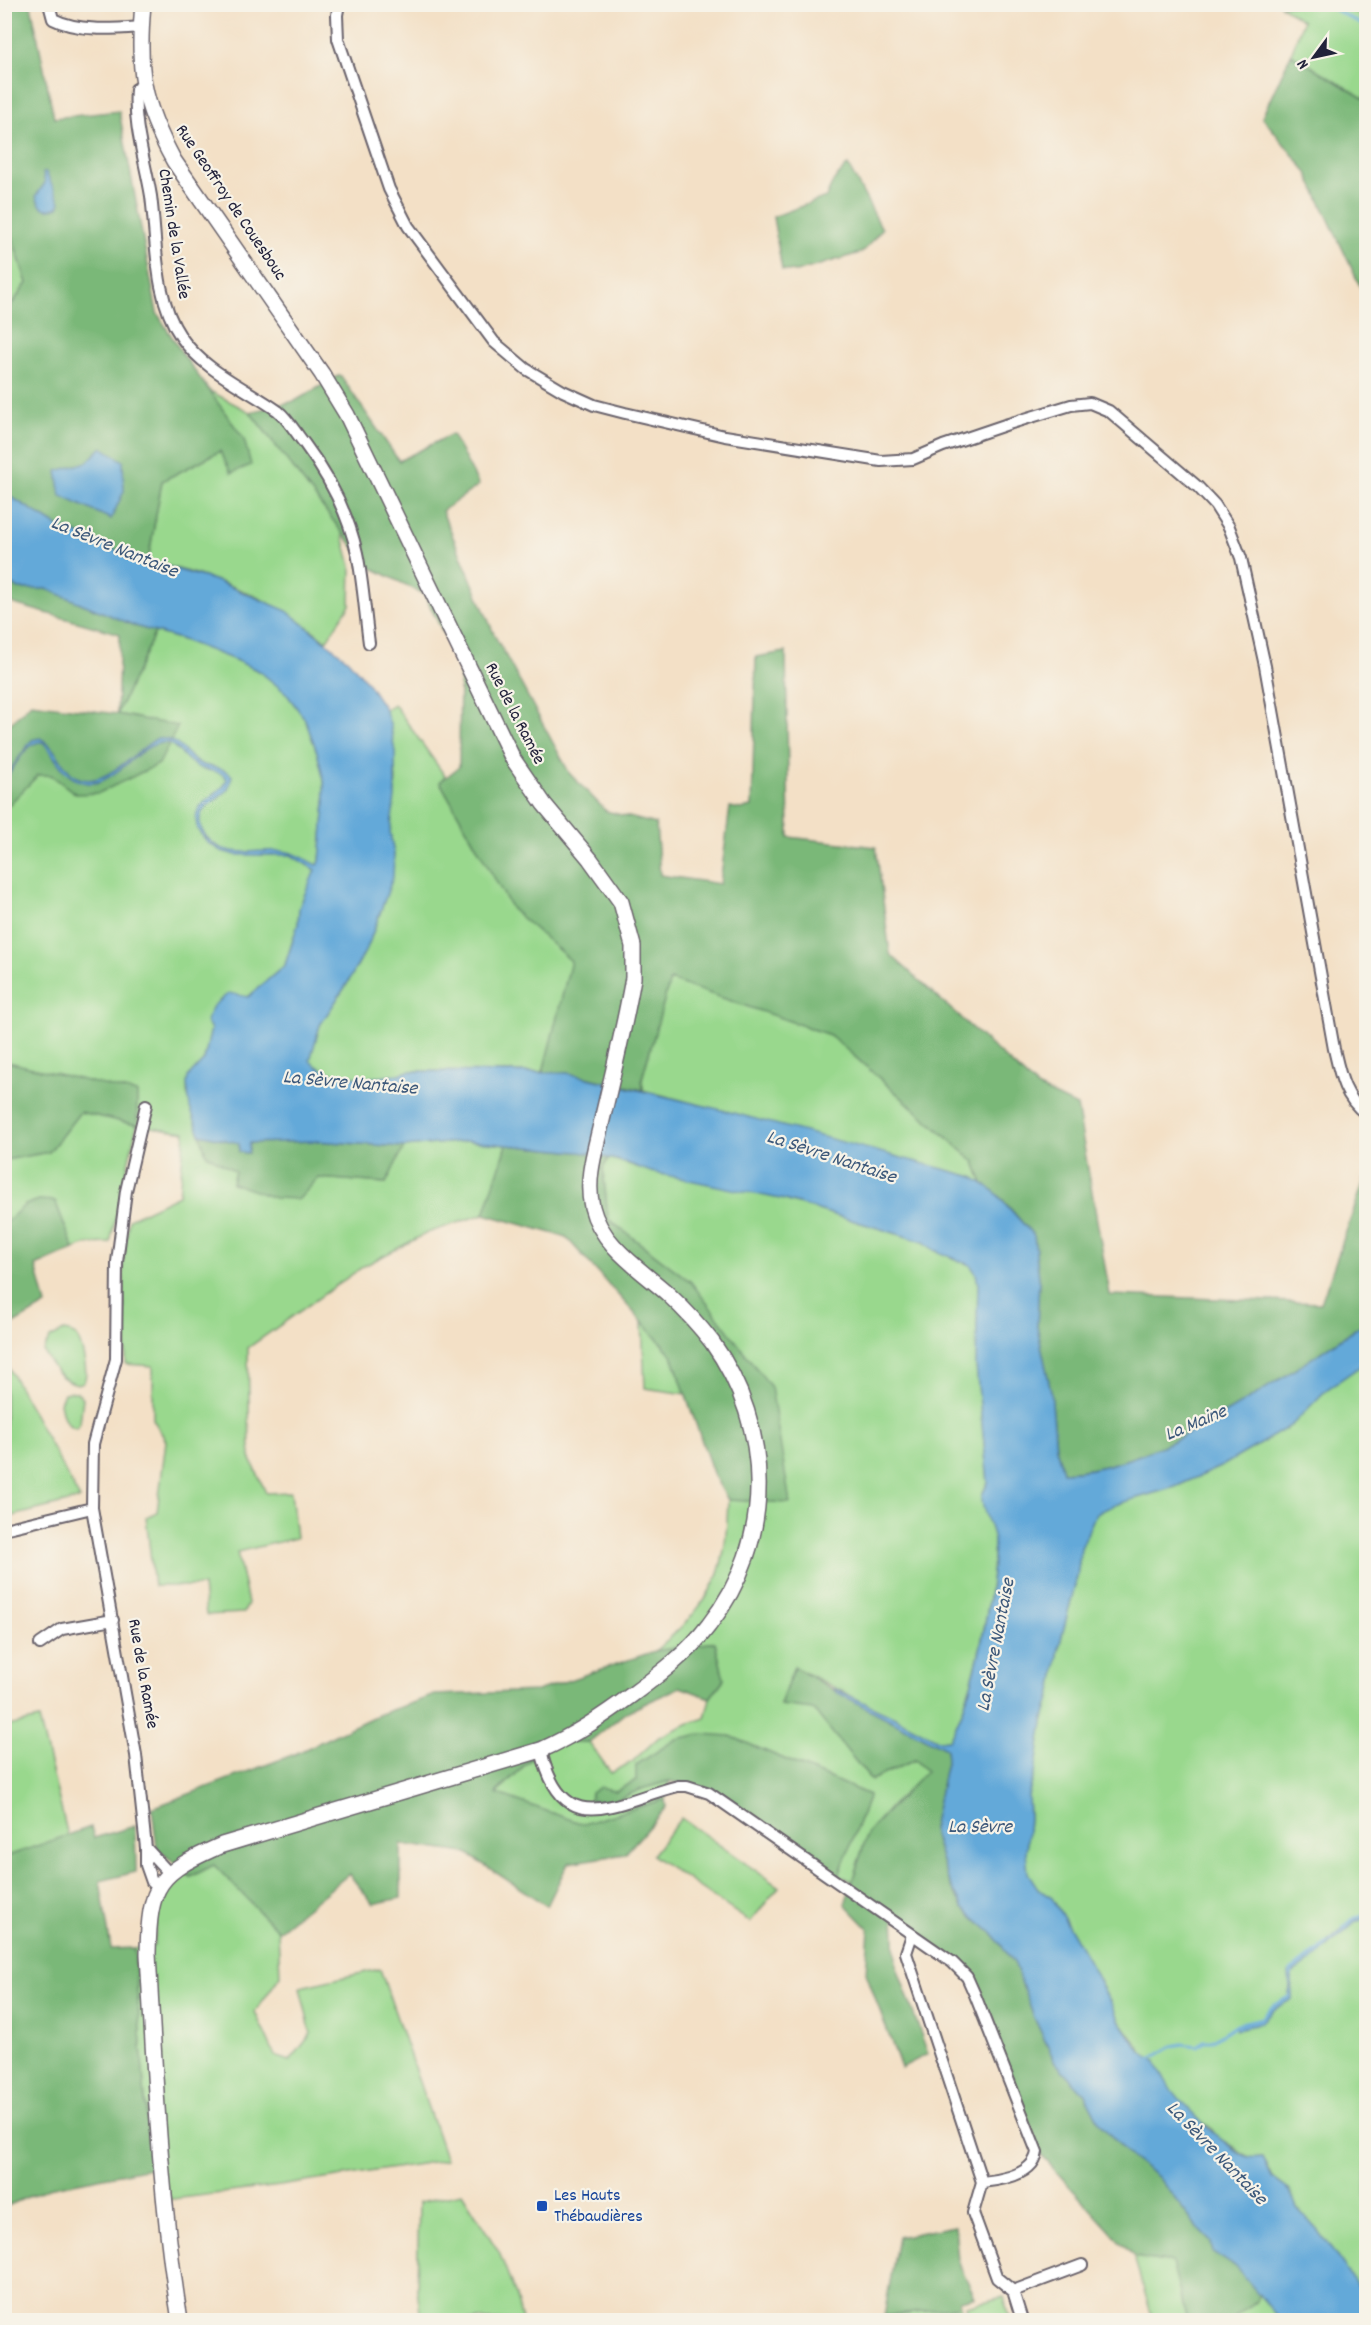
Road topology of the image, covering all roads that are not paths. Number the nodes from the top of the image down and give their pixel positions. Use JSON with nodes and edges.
{"nodes":[{"id":1,"x":49,"y":4,"type":"edge"},
{"id":2,"x":143,"y":4,"type":"edge"},
{"id":3,"x":339,"y":4,"type":"edge"},
{"id":4,"x":141,"y":27,"type":"junction"},
{"id":5,"x":142,"y":85,"type":"junction"},
{"id":6,"x":322,"y":374,"type":"joint"},
{"id":7,"x":369,"y":643,"type":"dead end"},
{"id":8,"x":146,"y":1105,"type":"dead end"},
{"id":9,"x":1366,"y":1114,"type":"edge"},
{"id":10,"x":92,"y":1508,"type":"junction"},
{"id":11,"x":4,"y":1529,"type":"edge"},
{"id":12,"x":113,"y":1620,"type":"junction"},
{"id":13,"x":40,"y":1644,"type":"dead end"},
{"id":14,"x":541,"y":1750,"type":"junction"},
{"id":15,"x":146,"y":1848,"type":"junction"},
{"id":16,"x":169,"y":1873,"type":"junction"},
{"id":17,"x":158,"y":1888,"type":"junction"},
{"id":18,"x":912,"y":1935,"type":"junction"},
{"id":19,"x":982,"y":2182,"type":"junction"},
{"id":20,"x":1082,"y":2265,"type":"dead end"},
{"id":21,"x":1013,"y":2291,"type":"junction"},
{"id":22,"x":180,"y":2320,"type":"edge"},
{"id":23,"x":1022,"y":2320,"type":"edge"}],
"edges":[{"from":1,"to":4,"type":"street"},
{"from":2,"to":4,"type":"main road","name":"Rue Geoffroy de Couesbouc"},
{"from":3,"to":9,"type":"street"},
{"from":4,"to":5,"type":"main road","name":"Rue Geoffroy de Couesbouc"},
{"from":5,"to":6,"type":"main road","name":"Rue Geoffroy de Couesbouc"},
{"from":5,"to":7,"type":"street","name":"Chemin de la Vallée"},
{"from":6,"to":14,"type":"main road","name":"Rue de la Ramée"},
{"from":8,"to":10,"type":"street","name":"Rue de la Ramée"},
{"from":10,"to":11,"type":"street"},
{"from":10,"to":12,"type":"street","name":"Rue de la Ramée"},
{"from":12,"to":13,"type":"street"},
{"from":12,"to":15,"type":"street","name":"Rue de la Ramée"},
{"from":14,"to":16,"type":"main road","name":"Rue de la Ramée"},
{"from":14,"to":18,"type":"street"},
{"from":15,"to":16,"type":"street"},
{"from":15,"to":17,"type":"street","name":"Rue de la Ramée"},
{"from":16,"to":17,"type":"main road"},
{"from":17,"to":22,"type":"main road"},
{"from":18,"to":19,"type":"street"},
{"from":18,"to":19,"type":"street"},
{"from":19,"to":21,"type":"street"},
{"from":20,"to":21,"type":"street"},
{"from":21,"to":23,"type":"street"}]}
